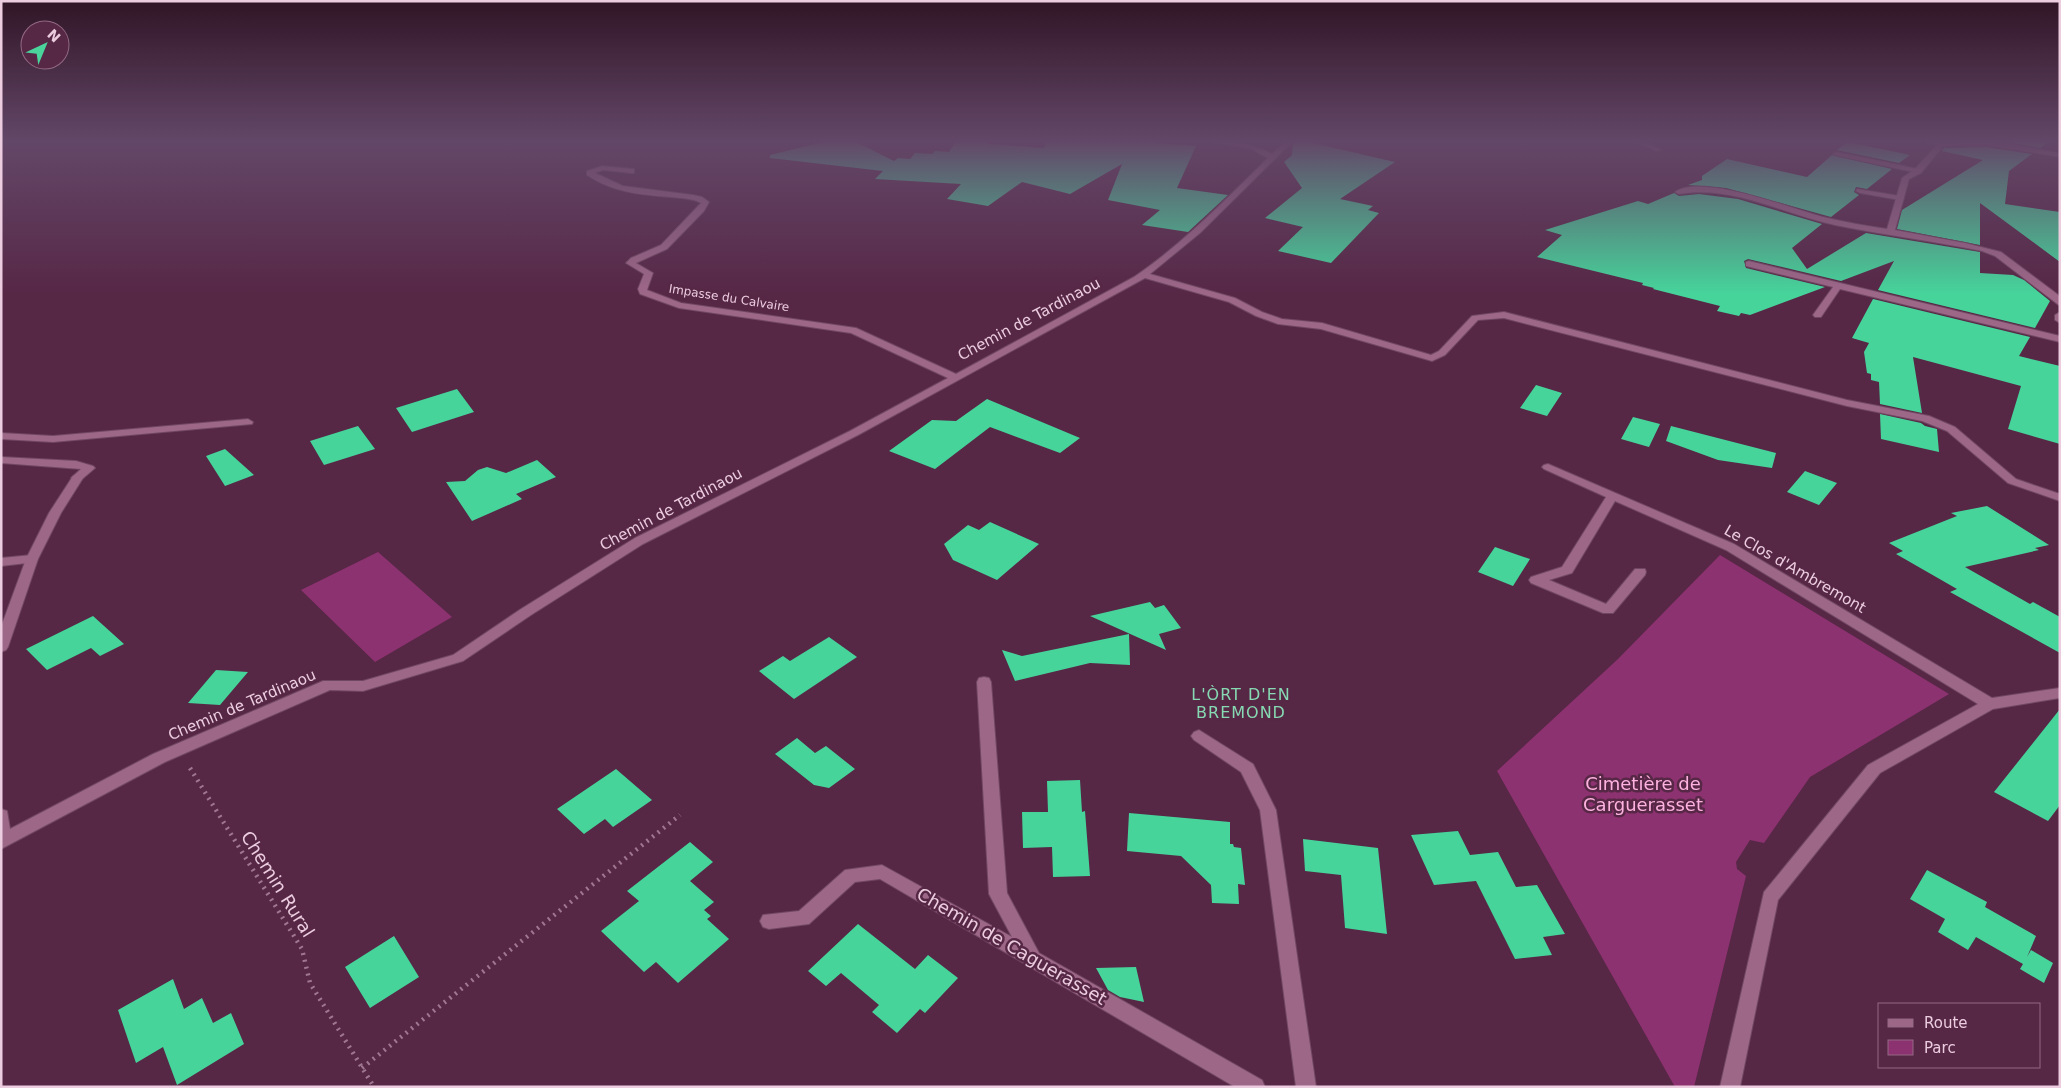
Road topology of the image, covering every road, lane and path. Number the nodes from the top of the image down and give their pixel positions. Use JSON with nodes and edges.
{"nodes":[{"id":1,"x":654,"y":192,"type":"edge"},
{"id":2,"x":1238,"y":192,"type":"edge"},
{"id":3,"x":1722,"y":192,"type":"edge"},
{"id":4,"x":1864,"y":192,"type":"edge"},
{"id":5,"x":1902,"y":192,"type":"edge"},
{"id":6,"x":1900,"y":198,"type":"junction"},
{"id":7,"x":1890,"y":233,"type":"junction"},
{"id":8,"x":1749,"y":264,"type":"dead end"},
{"id":9,"x":1144,"y":275,"type":"junction"},
{"id":10,"x":1838,"y":286,"type":"junction"},
{"id":11,"x":2060,"y":303,"type":"edge"},
{"id":12,"x":1818,"y":315,"type":"dead end"},
{"id":13,"x":2060,"y":315,"type":"edge"},
{"id":14,"x":2060,"y":320,"type":"edge"},
{"id":15,"x":2060,"y":339,"type":"edge"},
{"id":16,"x":955,"y":378,"type":"junction"},
{"id":17,"x":248,"y":422,"type":"dead end"},
{"id":18,"x":1,"y":436,"type":"edge"},
{"id":19,"x":1,"y":460,"type":"edge"},
{"id":20,"x":1548,"y":467,"type":"dead end"},
{"id":21,"x":1612,"y":496,"type":"junction"},
{"id":22,"x":2060,"y":498,"type":"edge"},
{"id":23,"x":32,"y":559,"type":"junction"},
{"id":24,"x":1,"y":562,"type":"edge"},
{"id":25,"x":1640,"y":572,"type":"dead end"},
{"id":26,"x":1,"y":647,"type":"edge"},
{"id":27,"x":984,"y":682,"type":"dead end"},
{"id":28,"x":2060,"y":693,"type":"edge"},
{"id":29,"x":1990,"y":704,"type":"junction"},
{"id":30,"x":1200,"y":736,"type":"dead end"},
{"id":31,"x":182,"y":749,"type":"junction"},
{"id":32,"x":680,"y":815,"type":"dead end"},
{"id":33,"x":1,"y":816,"type":"edge"},
{"id":34,"x":2,"y":841,"type":"edge"},
{"id":35,"x":769,"y":921,"type":"dead end"},
{"id":36,"x":1032,"y":958,"type":"junction"},
{"id":37,"x":362,"y":1068,"type":"junction"},
{"id":38,"x":374,"y":1087,"type":"edge"},
{"id":39,"x":1255,"y":1087,"type":"edge"},
{"id":40,"x":1306,"y":1087,"type":"edge"},
{"id":41,"x":1730,"y":1087,"type":"edge"}],
"edges":[{"from":1,"to":16,"type":"street","name":"Impasse du Calvaire"},
{"from":2,"to":9,"type":"street","name":"Chemin de Tardinaou"},
{"from":3,"to":7,"type":"street"},
{"from":4,"to":6,"type":"street"},
{"from":5,"to":6,"type":"street"},
{"from":6,"to":7,"type":"street"},
{"from":7,"to":11,"type":"street"},
{"from":8,"to":10,"type":"street"},
{"from":9,"to":16,"type":"street","name":"Chemin de Tardinaou"},
{"from":9,"to":22,"type":"street"},
{"from":10,"to":12,"type":"street"},
{"from":10,"to":15,"type":"street"},
{"from":13,"to":14,"type":"street"},
{"from":16,"to":31,"type":"street","name":"Chemin de Tardinaou"},
{"from":17,"to":18,"type":"street"},
{"from":19,"to":23,"type":"street"},
{"from":20,"to":21,"type":"street","name":"Le Clos d'Ambremont"},
{"from":21,"to":25,"type":"street"},
{"from":21,"to":29,"type":"street","name":"Le Clos d'Ambremont"},
{"from":23,"to":24,"type":"street"},
{"from":23,"to":26,"type":"street"},
{"from":27,"to":36,"type":"street"},
{"from":28,"to":29,"type":"street"},
{"from":29,"to":41,"type":"street"},
{"from":30,"to":40,"type":"street"},
{"from":31,"to":34,"type":"street","name":"Chemin de Tardinaou"},
{"from":31,"to":37,"type":"path","name":"Chemin Rural"},
{"from":32,"to":37,"type":"path"},
{"from":33,"to":34,"type":"street"},
{"from":35,"to":36,"type":"street","name":"Chemin de Caguerasset"},
{"from":36,"to":39,"type":"street","name":"Chemin de Caguerasset"},
{"from":37,"to":38,"type":"path","name":"Chemin Rural"}]}
